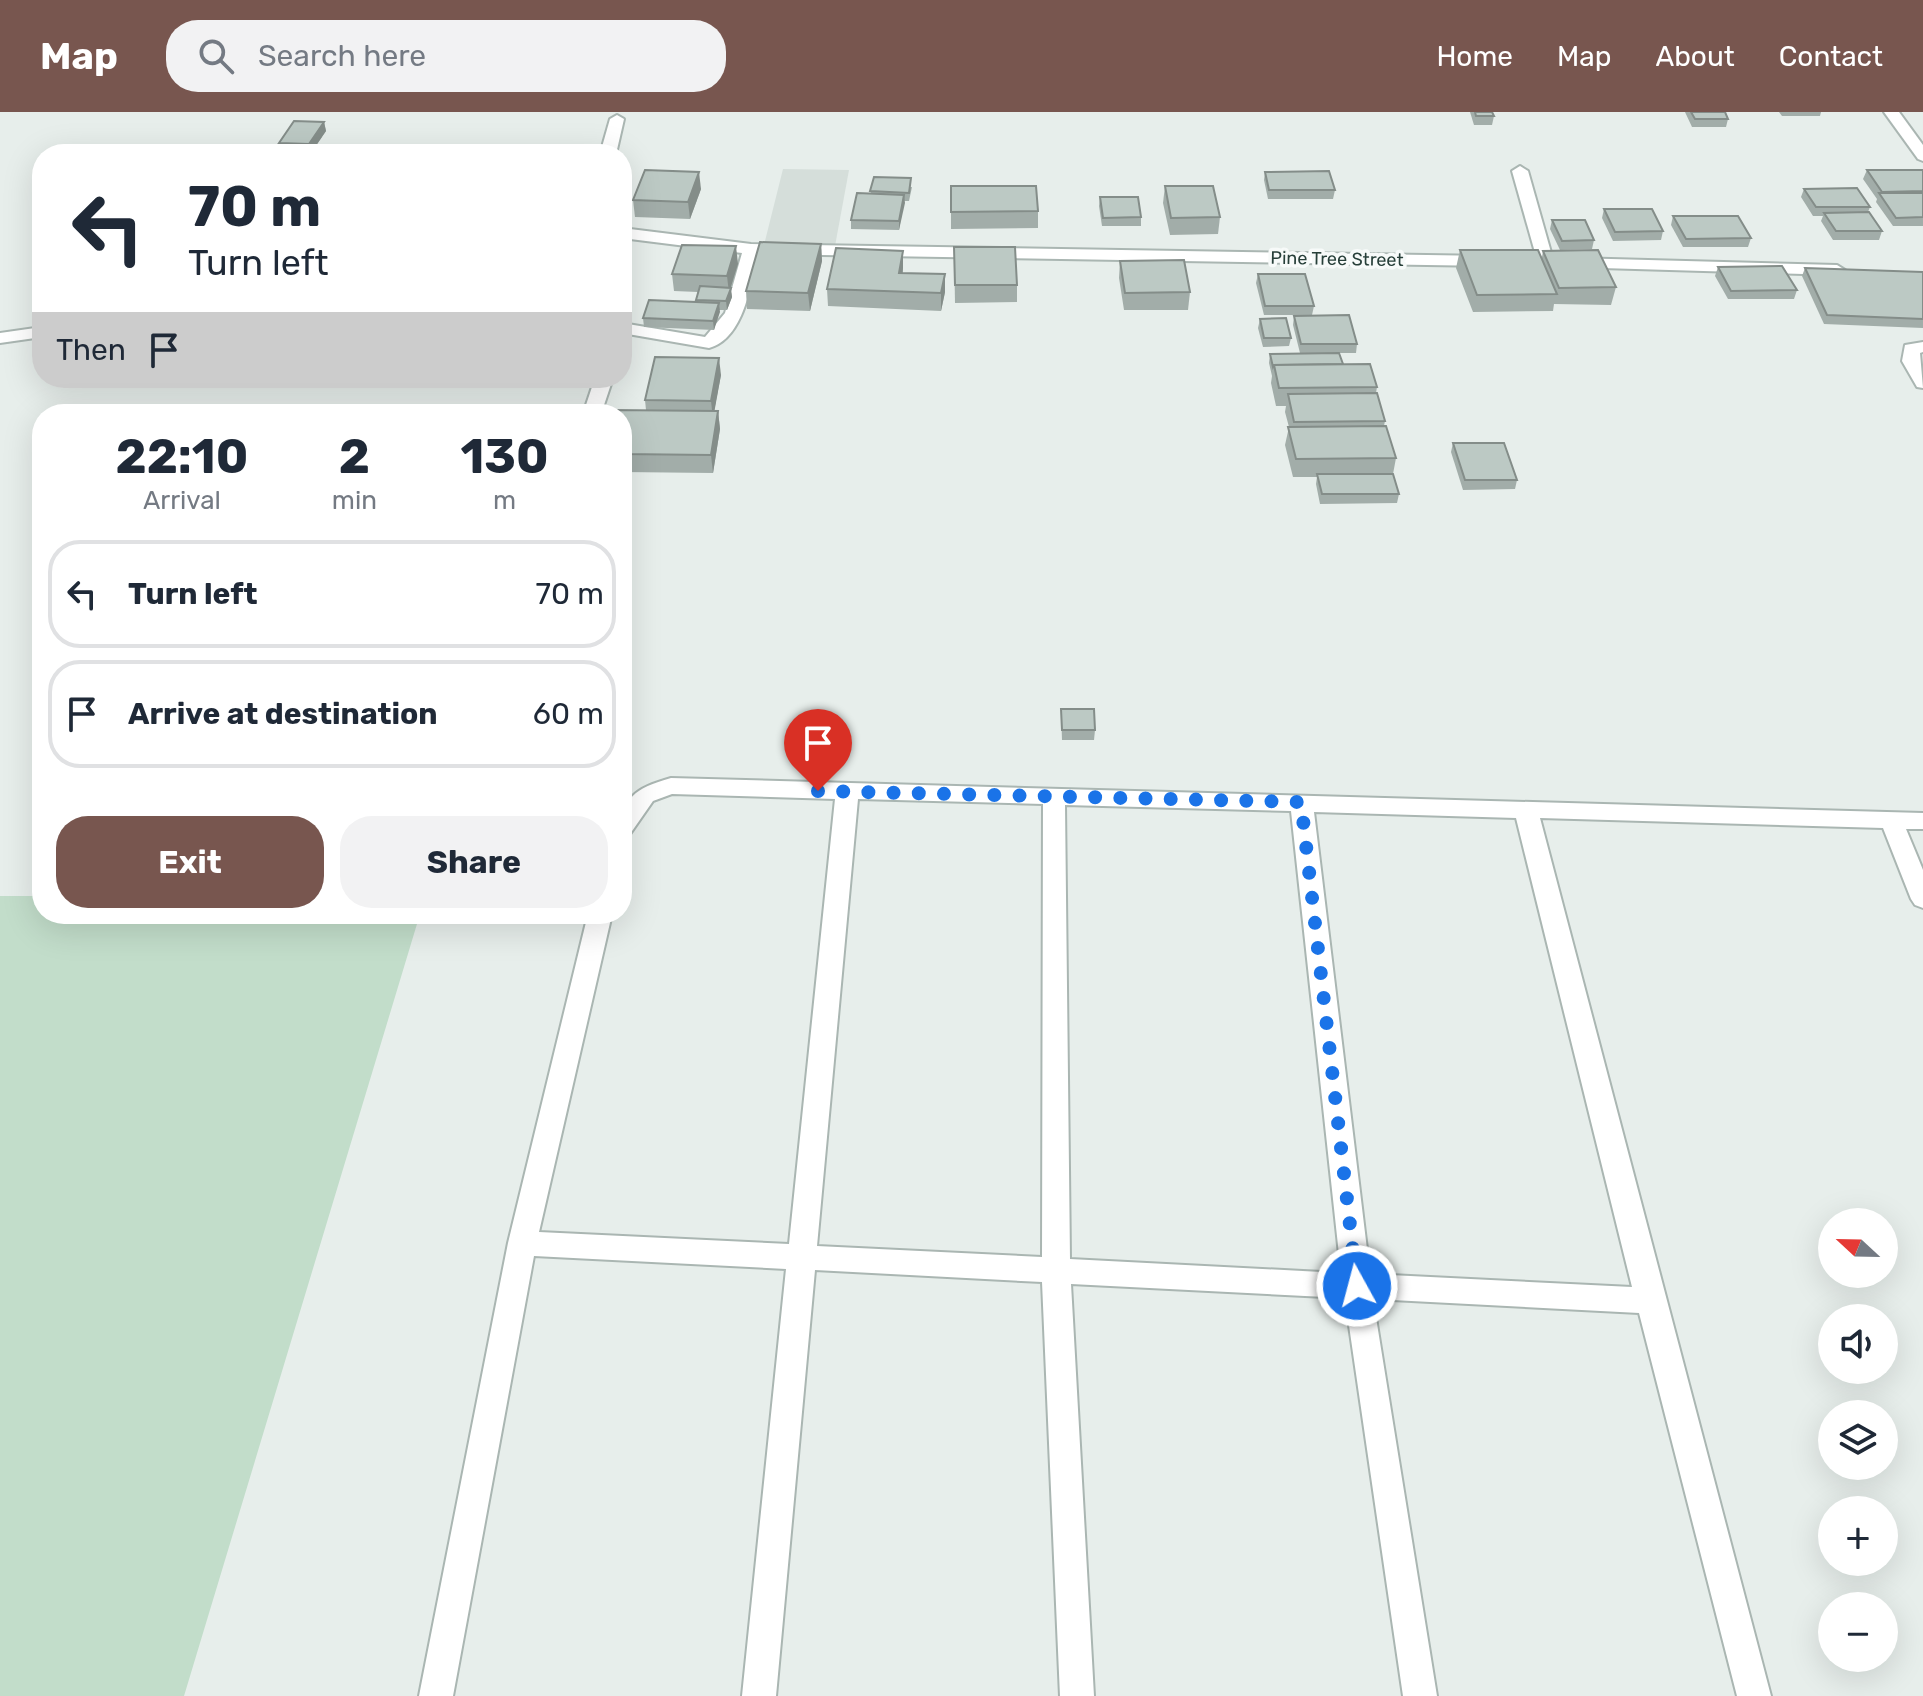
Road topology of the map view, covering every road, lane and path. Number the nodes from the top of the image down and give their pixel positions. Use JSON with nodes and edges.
{"nodes":[{"id":1,"x":1891,"y":112,"type":"edge"},
{"id":2,"x":617,"y":119,"type":"dead end"},
{"id":3,"x":611,"y":144,"type":"edge"},
{"id":4,"x":1923,"y":156,"type":"edge"},
{"id":5,"x":1520,"y":171,"type":"dead end"},
{"id":6,"x":632,"y":234,"type":"edge"},
{"id":7,"x":751,"y":249,"type":"junction"},
{"id":8,"x":1506,"y":262,"type":"edge"},
{"id":9,"x":1860,"y":270,"type":"edge"},
{"id":10,"x":632,"y":330,"type":"edge"},
{"id":11,"x":32,"y":333,"type":"edge"},
{"id":12,"x":0,"y":338,"type":"edge"},
{"id":13,"x":1923,"y":347,"type":"edge"},
{"id":14,"x":1923,"y":383,"type":"edge"},
{"id":15,"x":847,"y":792,"type":"junction"},
{"id":16,"x":1054,"y":797,"type":"junction"},
{"id":17,"x":1301,"y":802,"type":"junction"},
{"id":18,"x":1526,"y":810,"type":"junction"},
{"id":19,"x":632,"y":814,"type":"edge"},
{"id":20,"x":1891,"y":820,"type":"junction"},
{"id":21,"x":1923,"y":821,"type":"edge"},
{"id":22,"x":1923,"y":899,"type":"edge"},
{"id":23,"x":598,"y":924,"type":"edge"},
{"id":24,"x":522,"y":1243,"type":"junction"},
{"id":25,"x":800,"y":1258,"type":"junction"},
{"id":26,"x":1056,"y":1271,"type":"junction"},
{"id":27,"x":1357,"y":1286,"type":"junction"},
{"id":28,"x":1650,"y":1301,"type":"junction"},
{"id":29,"x":436,"y":1696,"type":"edge"},
{"id":30,"x":759,"y":1696,"type":"edge"},
{"id":31,"x":1077,"y":1696,"type":"edge"},
{"id":32,"x":1420,"y":1696,"type":"edge"},
{"id":33,"x":1754,"y":1696,"type":"edge"}],
"edges":[{"from":1,"to":4,"type":"street"},
{"from":2,"to":3,"type":"street"},
{"from":5,"to":9,"type":"street"},
{"from":6,"to":7,"type":"street","name":"Pine Tree Street"},
{"from":7,"to":8,"type":"street","name":"Pine Tree Street"},
{"from":7,"to":10,"type":"street"},
{"from":11,"to":12,"type":"street"},
{"from":13,"to":14,"type":"street"},
{"from":15,"to":16,"type":"street"},
{"from":15,"to":19,"type":"street"},
{"from":15,"to":25,"type":"street"},
{"from":16,"to":17,"type":"street"},
{"from":16,"to":26,"type":"street"},
{"from":17,"to":18,"type":"street"},
{"from":17,"to":27,"type":"street"},
{"from":18,"to":20,"type":"street"},
{"from":18,"to":28,"type":"street"},
{"from":20,"to":21,"type":"street"},
{"from":20,"to":22,"type":"street"},
{"from":23,"to":24,"type":"street"},
{"from":24,"to":25,"type":"street"},
{"from":24,"to":29,"type":"street"},
{"from":25,"to":26,"type":"street"},
{"from":25,"to":30,"type":"street"},
{"from":26,"to":27,"type":"street"},
{"from":26,"to":31,"type":"street"},
{"from":27,"to":28,"type":"street"},
{"from":27,"to":32,"type":"street"},
{"from":28,"to":33,"type":"street"}]}
